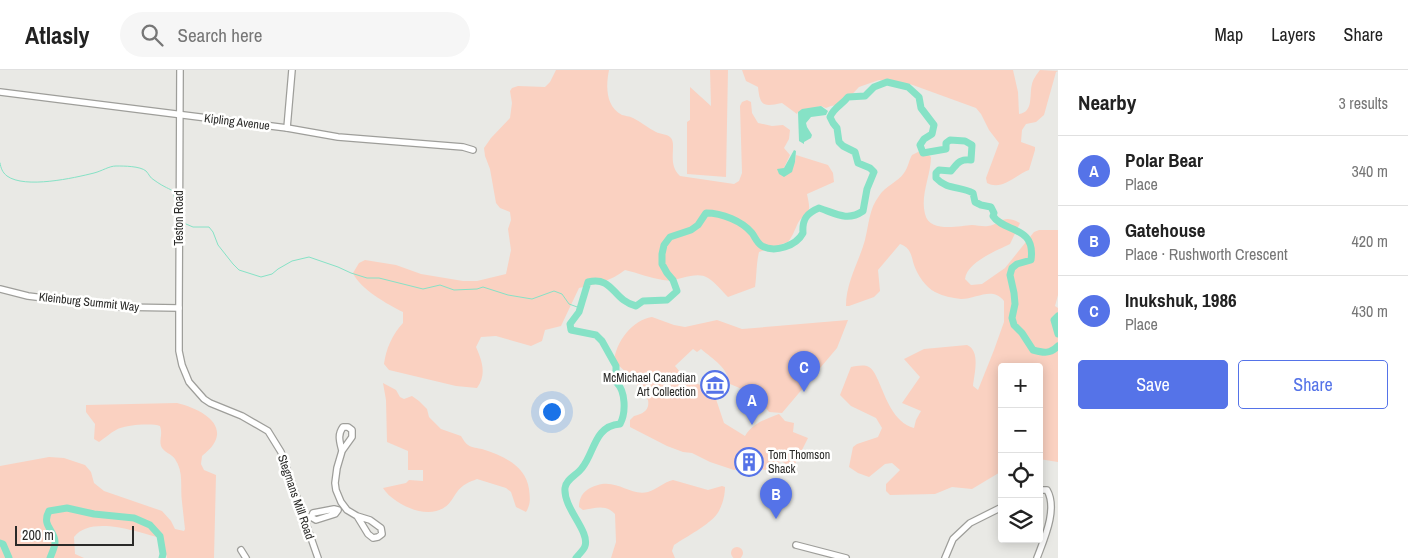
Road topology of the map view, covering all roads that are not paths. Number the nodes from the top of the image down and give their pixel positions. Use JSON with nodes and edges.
{"nodes":[{"id":1,"x":180,"y":70,"type":"edge"},
{"id":2,"x":292,"y":70,"type":"edge"},
{"id":3,"x":0,"y":92,"type":"edge"},
{"id":4,"x":180,"y":115,"type":"junction"},
{"id":5,"x":287,"y":128,"type":"junction"},
{"id":6,"x":473,"y":150,"type":"dead end"},
{"id":7,"x":0,"y":289,"type":"edge"},
{"id":8,"x":179,"y":308,"type":"junction"},
{"id":9,"x":182,"y":365,"type":"joint"},
{"id":10,"x":342,"y":451,"type":"dead end"},
{"id":11,"x":1043,"y":490,"type":"edge"},
{"id":12,"x":344,"y":506,"type":"junction"},
{"id":13,"x":998,"y":509,"type":"edge"},
{"id":14,"x":357,"y":516,"type":"dead end"},
{"id":15,"x":304,"y":520,"type":"junction"},
{"id":16,"x":796,"y":545,"type":"dead end"},
{"id":17,"x":241,"y":550,"type":"dead end"},
{"id":18,"x":818,"y":550,"type":"junction"},
{"id":19,"x":246,"y":558,"type":"edge"},
{"id":20,"x":318,"y":558,"type":"edge"},
{"id":21,"x":818,"y":558,"type":"edge"},
{"id":22,"x":846,"y":558,"type":"edge"},
{"id":23,"x":945,"y":558,"type":"edge"},
{"id":24,"x":1037,"y":558,"type":"edge"}],
"edges":[{"from":1,"to":4,"type":"street","name":"Teston Road"},
{"from":2,"to":5,"type":"street"},
{"from":3,"to":4,"type":"street","name":"Kipling Avenue"},
{"from":4,"to":5,"type":"street","name":"Kipling Avenue"},
{"from":4,"to":8,"type":"street","name":"Teston Road"},
{"from":5,"to":6,"type":"street","name":"Kipling Avenue"},
{"from":7,"to":8,"type":"street","name":"Kleinburg Summit Way"},
{"from":8,"to":9,"type":"street","name":"Teston Road"},
{"from":9,"to":15,"type":"street","name":"Stegmans Mill Road"},
{"from":10,"to":12,"type":"street"},
{"from":11,"to":24,"type":"street"},
{"from":12,"to":14,"type":"street"},
{"from":12,"to":15,"type":"street"},
{"from":13,"to":23,"type":"street"},
{"from":15,"to":20,"type":"street","name":"Stegmans Mill Road"},
{"from":16,"to":18,"type":"street"},
{"from":17,"to":19,"type":"street"},
{"from":18,"to":21,"type":"street"},
{"from":18,"to":22,"type":"street"}]}
